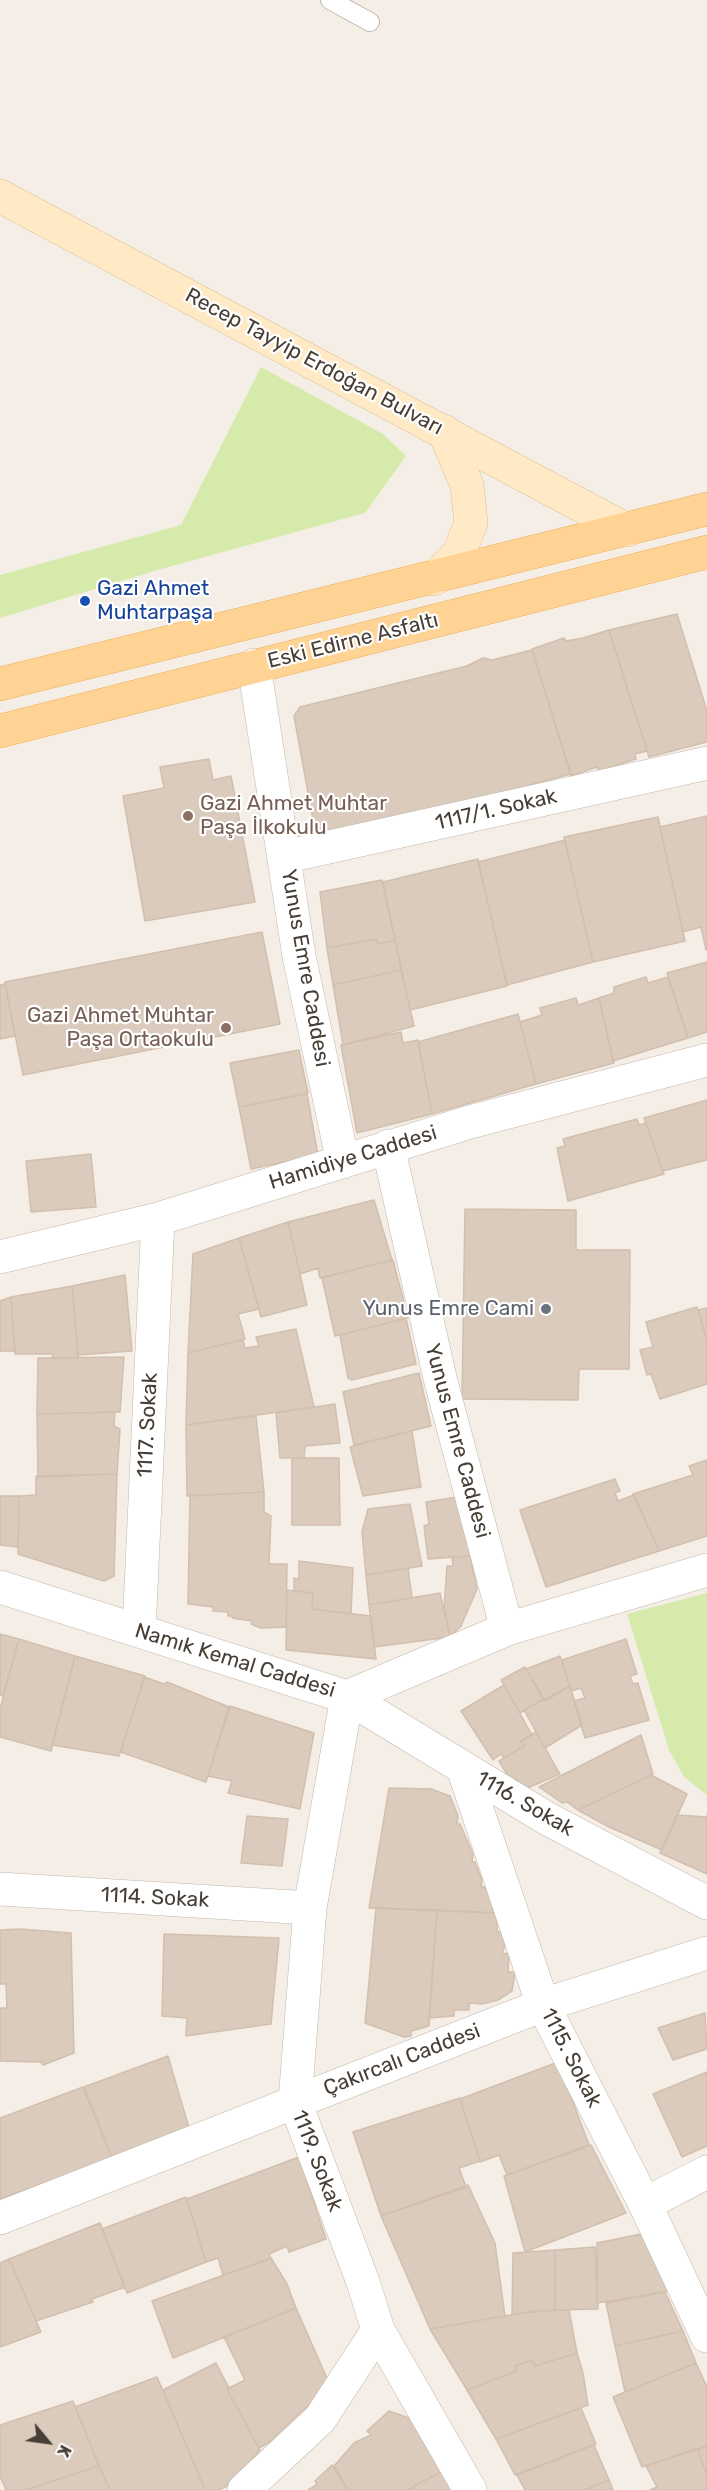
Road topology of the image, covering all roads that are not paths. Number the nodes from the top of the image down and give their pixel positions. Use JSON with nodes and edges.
{"nodes":[{"id":1,"x":330,"y":0,"type":"edge"},
{"id":2,"x":370,"y":22,"type":"dead end"},
{"id":3,"x":0,"y":196,"type":"edge"},
{"id":4,"x":444,"y":431,"type":"junction"},
{"id":5,"x":707,"y":509,"type":"edge"},
{"id":6,"x":627,"y":530,"type":"junction"},
{"id":7,"x":693,"y":556,"type":"edge"},
{"id":8,"x":434,"y":579,"type":"junction"},
{"id":9,"x":254,"y":665,"type":"junction"},
{"id":10,"x":0,"y":684,"type":"edge"},
{"id":11,"x":0,"y":731,"type":"edge"},
{"id":12,"x":707,"y":763,"type":"edge"},
{"id":13,"x":284,"y":857,"type":"junction"},
{"id":14,"x":707,"y":1060,"type":"edge"},
{"id":15,"x":388,"y":1146,"type":"junction"},
{"id":16,"x":343,"y":1162,"type":"junction"},
{"id":17,"x":158,"y":1219,"type":"junction"},
{"id":18,"x":0,"y":1257,"type":"edge"},
{"id":19,"x":707,"y":1570,"type":"edge"},
{"id":20,"x":0,"y":1587,"type":"edge"},
{"id":21,"x":507,"y":1629,"type":"junction"},
{"id":22,"x":139,"y":1631,"type":"junction"},
{"id":23,"x":348,"y":1696,"type":"junction"},
{"id":24,"x":463,"y":1768,"type":"junction"},
{"id":25,"x":0,"y":1889,"type":"edge"},
{"id":26,"x":707,"y":1904,"type":"edge"},
{"id":27,"x":310,"y":1908,"type":"junction"},
{"id":28,"x":707,"y":1953,"type":"edge"},
{"id":29,"x":543,"y":2005,"type":"junction"},
{"id":30,"x":295,"y":2102,"type":"junction"},
{"id":31,"x":707,"y":2172,"type":"edge"},
{"id":32,"x":645,"y":2204,"type":"junction"},
{"id":33,"x":0,"y":2218,"type":"edge"},
{"id":34,"x":378,"y":2331,"type":"junction"},
{"id":35,"x":707,"y":2336,"type":"edge"},
{"id":36,"x":244,"y":2490,"type":"edge"},
{"id":37,"x":470,"y":2490,"type":"edge"}],
"edges":[{"from":1,"to":2,"type":"lane"},
{"from":3,"to":4,"type":"street","name":"Recep Tayyip Erdoğan Bulvarı"},
{"from":4,"to":6,"type":"street","name":"Recep Tayyip Erdoğan Bulvarı"},
{"from":4,"to":8,"type":"street"},
{"from":5,"to":6,"type":"main road","name":"Eski Edirne Asfaltı"},
{"from":6,"to":7,"type":"main road"},
{"from":6,"to":8,"type":"main road","name":"Eski Edirne Asfaltı"},
{"from":7,"to":9,"type":"main road","name":"Eski Edirne Asfaltı"},
{"from":8,"to":10,"type":"main road","name":"Eski Edirne Asfaltı"},
{"from":9,"to":11,"type":"main road","name":"Eski Edirne Asfaltı"},
{"from":9,"to":13,"type":"street","name":"Yunus Emre Caddesi"},
{"from":12,"to":13,"type":"street","name":"1117/1. Sokak"},
{"from":13,"to":16,"type":"street","name":"Yunus Emre Caddesi"},
{"from":14,"to":15,"type":"street","name":"Hamidiye Caddesi"},
{"from":15,"to":16,"type":"street","name":"Hamidiye Caddesi"},
{"from":15,"to":21,"type":"street","name":"Yunus Emre Caddesi"},
{"from":16,"to":17,"type":"street","name":"Hamidiye Caddesi"},
{"from":17,"to":18,"type":"street","name":"Hamidiye Caddesi"},
{"from":17,"to":22,"type":"street","name":"1117. Sokak"},
{"from":19,"to":21,"type":"street","name":"Namık Kemal Caddesi"},
{"from":20,"to":22,"type":"street","name":"Namık Kemal Caddesi"},
{"from":21,"to":23,"type":"street","name":"Namık Kemal Caddesi"},
{"from":22,"to":23,"type":"street","name":"Namık Kemal Caddesi"},
{"from":23,"to":24,"type":"street","name":"1116. Sokak"},
{"from":23,"to":27,"type":"street","name":"1119. Sokak"},
{"from":24,"to":26,"type":"street","name":"1116. Sokak"},
{"from":24,"to":29,"type":"street","name":"1115. Sokak"},
{"from":25,"to":27,"type":"street","name":"1114. Sokak"},
{"from":27,"to":30,"type":"street","name":"1119. Sokak"},
{"from":28,"to":29,"type":"street","name":"Çakırcalı Caddesi"},
{"from":29,"to":30,"type":"street","name":"Çakırcalı Caddesi"},
{"from":29,"to":32,"type":"street","name":"1115. Sokak"},
{"from":30,"to":33,"type":"street","name":"Çakırcalı Caddesi"},
{"from":30,"to":34,"type":"street","name":"1119. Sokak"},
{"from":31,"to":32,"type":"street"},
{"from":32,"to":35,"type":"street","name":"1115. Sokak"},
{"from":34,"to":36,"type":"street"},
{"from":34,"to":37,"type":"street","name":"1119. Sokak"}]}
